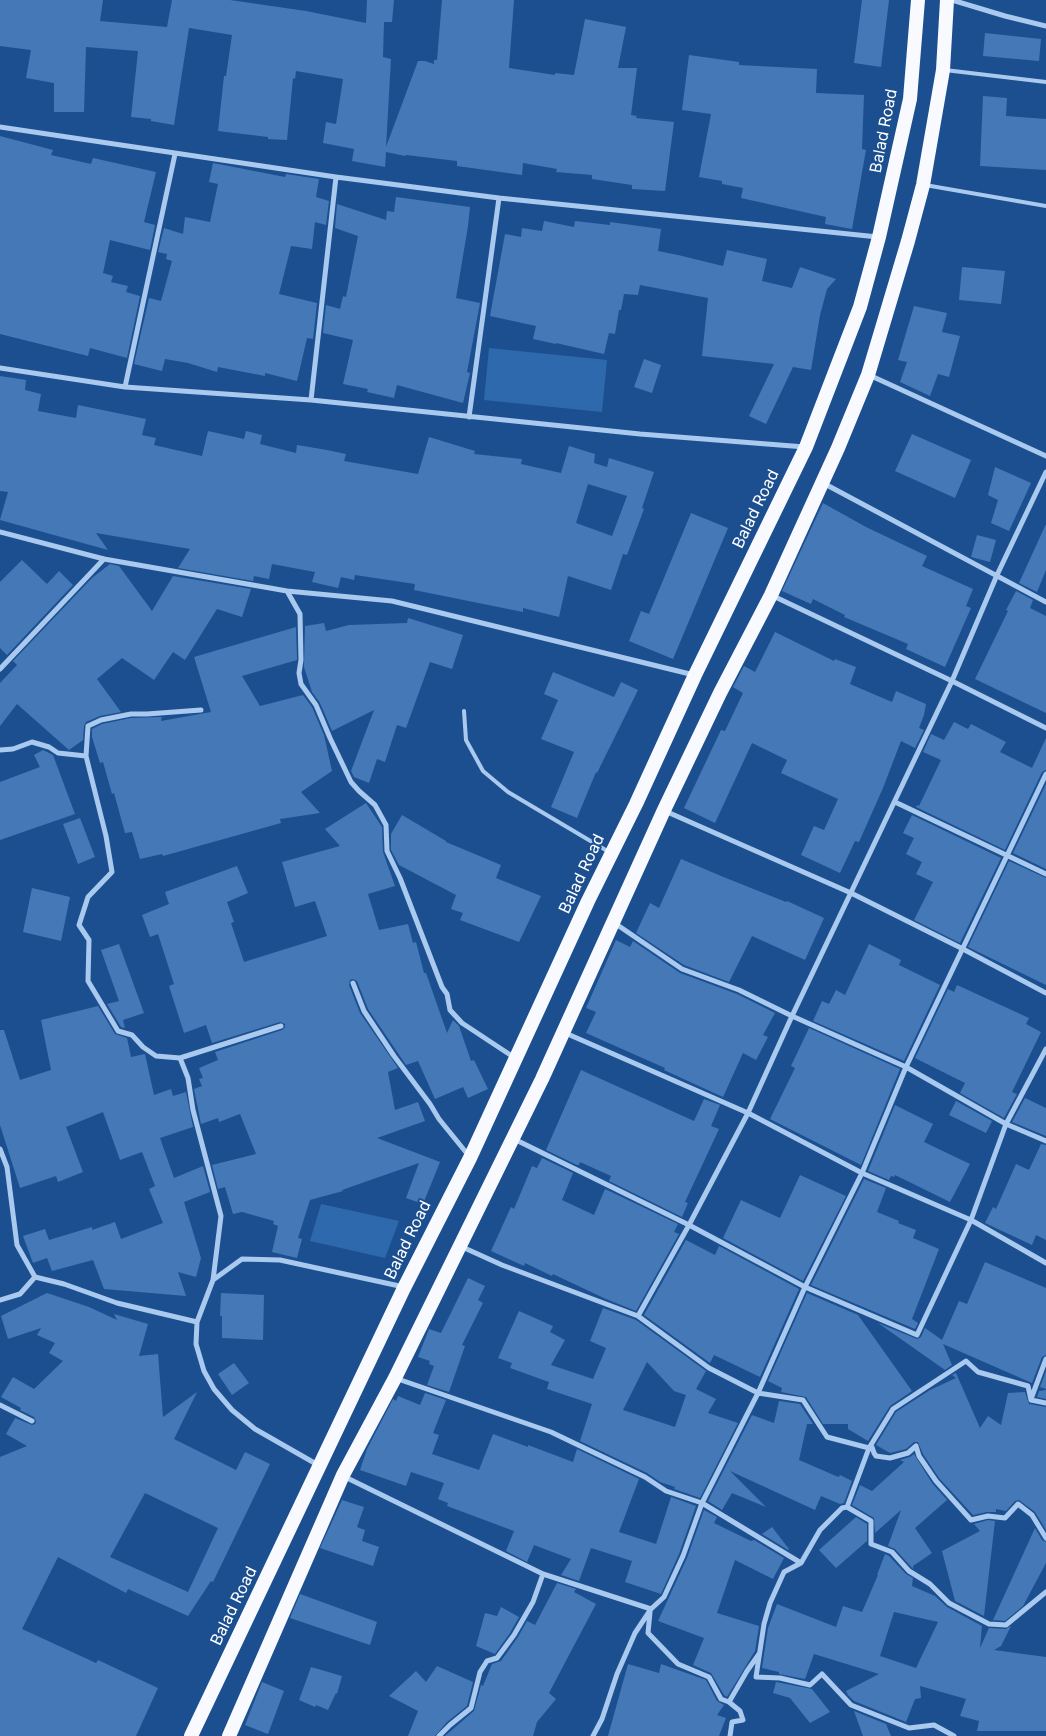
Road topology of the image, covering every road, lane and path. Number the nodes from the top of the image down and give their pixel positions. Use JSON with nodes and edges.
{"nodes":[{"id":1,"x":918,"y":0,"type":"edge"},
{"id":2,"x":947,"y":0,"type":"edge"},
{"id":3,"x":952,"y":0,"type":"edge"},
{"id":4,"x":1046,"y":26,"type":"edge"},
{"id":5,"x":943,"y":70,"type":"junction"},
{"id":6,"x":1046,"y":82,"type":"edge"},
{"id":7,"x":0,"y":127,"type":"edge"},
{"id":8,"x":175,"y":154,"type":"junction"},
{"id":9,"x":336,"y":177,"type":"junction"},
{"id":10,"x":923,"y":185,"type":"junction"},
{"id":11,"x":499,"y":198,"type":"junction"},
{"id":12,"x":1046,"y":206,"type":"edge"},
{"id":13,"x":879,"y":237,"type":"junction"},
{"id":14,"x":0,"y":368,"type":"edge"},
{"id":15,"x":868,"y":375,"type":"junction"},
{"id":16,"x":125,"y":387,"type":"junction"},
{"id":17,"x":311,"y":400,"type":"junction"},
{"id":18,"x":468,"y":417,"type":"junction"},
{"id":19,"x":806,"y":447,"type":"junction"},
{"id":20,"x":1046,"y":456,"type":"edge"},
{"id":21,"x":1046,"y":472,"type":"edge"},
{"id":22,"x":822,"y":482,"type":"junction"},
{"id":23,"x":0,"y":532,"type":"edge"},
{"id":24,"x":104,"y":559,"type":"junction"},
{"id":25,"x":997,"y":575,"type":"junction"},
{"id":26,"x":287,"y":591,"type":"junction"},
{"id":27,"x":771,"y":595,"type":"junction"},
{"id":28,"x":1046,"y":602,"type":"edge"},
{"id":29,"x":0,"y":669,"type":"edge"},
{"id":30,"x":694,"y":675,"type":"junction"},
{"id":31,"x":952,"y":680,"type":"junction"},
{"id":32,"x":201,"y":710,"type":"dead end"},
{"id":33,"x":464,"y":711,"type":"dead end"},
{"id":34,"x":1046,"y":728,"type":"edge"},
{"id":35,"x":0,"y":750,"type":"edge"},
{"id":36,"x":86,"y":756,"type":"junction"},
{"id":37,"x":1046,"y":774,"type":"edge"},
{"id":38,"x":895,"y":802,"type":"junction"},
{"id":39,"x":664,"y":810,"type":"junction"},
{"id":40,"x":611,"y":853,"type":"junction"},
{"id":41,"x":1006,"y":855,"type":"junction"},
{"id":42,"x":1046,"y":874,"type":"edge"},
{"id":43,"x":851,"y":893,"type":"junction"},
{"id":44,"x":613,"y":922,"type":"junction"},
{"id":45,"x":962,"y":948,"type":"junction"},
{"id":46,"x":352,"y":983,"type":"dead end"},
{"id":47,"x":1046,"y":993,"type":"edge"},
{"id":48,"x":792,"y":1016,"type":"junction"},
{"id":49,"x":281,"y":1026,"type":"dead end"},
{"id":50,"x":563,"y":1032,"type":"junction"},
{"id":51,"x":1046,"y":1049,"type":"edge"},
{"id":52,"x":180,"y":1058,"type":"junction"},
{"id":53,"x":515,"y":1059,"type":"junction"},
{"id":54,"x":906,"y":1067,"type":"junction"},
{"id":55,"x":748,"y":1113,"type":"junction"},
{"id":56,"x":1006,"y":1124,"type":"junction"},
{"id":57,"x":512,"y":1138,"type":"junction"},
{"id":58,"x":1046,"y":1141,"type":"edge"},
{"id":59,"x":0,"y":1149,"type":"edge"},
{"id":60,"x":470,"y":1158,"type":"junction"},
{"id":61,"x":862,"y":1173,"type":"junction"},
{"id":62,"x":971,"y":1220,"type":"junction"},
{"id":63,"x":689,"y":1225,"type":"junction"},
{"id":64,"x":459,"y":1246,"type":"junction"},
{"id":65,"x":1046,"y":1263,"type":"edge"},
{"id":66,"x":35,"y":1277,"type":"junction"},
{"id":67,"x":213,"y":1280,"type":"junction"},
{"id":68,"x":805,"y":1287,"type":"junction"},
{"id":69,"x":404,"y":1288,"type":"junction"},
{"id":70,"x":0,"y":1300,"type":"edge"},
{"id":71,"x":638,"y":1316,"type":"junction"},
{"id":72,"x":197,"y":1322,"type":"junction"},
{"id":73,"x":1046,"y":1359,"type":"edge"},
{"id":74,"x":395,"y":1378,"type":"junction"},
{"id":75,"x":758,"y":1393,"type":"junction"},
{"id":76,"x":1031,"y":1400,"type":"junction"},
{"id":77,"x":1046,"y":1404,"type":"edge"},
{"id":78,"x":0,"y":1405,"type":"edge"},
{"id":79,"x":32,"y":1421,"type":"dead end"},
{"id":80,"x":868,"y":1448,"type":"junction"},
{"id":81,"x":321,"y":1466,"type":"junction"},
{"id":82,"x":343,"y":1476,"type":"junction"},
{"id":83,"x":702,"y":1503,"type":"junction"},
{"id":84,"x":847,"y":1507,"type":"junction"},
{"id":85,"x":1046,"y":1538,"type":"edge"},
{"id":86,"x":801,"y":1563,"type":"junction"},
{"id":87,"x":543,"y":1574,"type":"junction"},
{"id":88,"x":1046,"y":1592,"type":"edge"},
{"id":89,"x":651,"y":1609,"type":"junction"},
{"id":90,"x":759,"y":1654,"type":"junction"},
{"id":91,"x":729,"y":1702,"type":"junction"},
{"id":92,"x":191,"y":1736,"type":"edge"},
{"id":93,"x":229,"y":1736,"type":"edge"},
{"id":94,"x":439,"y":1736,"type":"edge"},
{"id":95,"x":593,"y":1736,"type":"edge"},
{"id":96,"x":730,"y":1736,"type":"edge"},
{"id":97,"x":954,"y":1736,"type":"edge"}],
"edges":[{"from":1,"to":13,"type":"highway","name":"Balad Road"},
{"from":2,"to":5,"type":"highway"},
{"from":3,"to":4,"type":"street"},
{"from":5,"to":6,"type":"lane"},
{"from":5,"to":10,"type":"highway"},
{"from":7,"to":8,"type":"street"},
{"from":8,"to":9,"type":"street"},
{"from":8,"to":16,"type":"street"},
{"from":9,"to":11,"type":"street"},
{"from":9,"to":17,"type":"street"},
{"from":10,"to":12,"type":"lane"},
{"from":10,"to":15,"type":"highway"},
{"from":11,"to":13,"type":"street"},
{"from":11,"to":18,"type":"street"},
{"from":13,"to":19,"type":"highway","name":"Balad Road"},
{"from":14,"to":16,"type":"street"},
{"from":15,"to":20,"type":"street"},
{"from":15,"to":22,"type":"highway"},
{"from":16,"to":17,"type":"street"},
{"from":17,"to":18,"type":"street"},
{"from":18,"to":19,"type":"street"},
{"from":19,"to":30,"type":"highway","name":"Balad Road"},
{"from":21,"to":25,"type":"street"},
{"from":22,"to":25,"type":"street"},
{"from":22,"to":27,"type":"highway"},
{"from":23,"to":24,"type":"street"},
{"from":24,"to":26,"type":"street"},
{"from":24,"to":29,"type":"street"},
{"from":25,"to":28,"type":"street"},
{"from":25,"to":31,"type":"street"},
{"from":26,"to":30,"type":"street"},
{"from":26,"to":53,"type":"street"},
{"from":27,"to":31,"type":"street"},
{"from":27,"to":39,"type":"highway"},
{"from":30,"to":40,"type":"highway","name":"Balad Road"},
{"from":31,"to":34,"type":"street"},
{"from":31,"to":38,"type":"street"},
{"from":32,"to":36,"type":"street"},
{"from":33,"to":40,"type":"lane"},
{"from":35,"to":36,"type":"street"},
{"from":36,"to":52,"type":"street"},
{"from":37,"to":41,"type":"street"},
{"from":38,"to":41,"type":"street"},
{"from":38,"to":43,"type":"street"},
{"from":39,"to":43,"type":"street"},
{"from":39,"to":44,"type":"highway"},
{"from":40,"to":53,"type":"highway","name":"Balad Road"},
{"from":41,"to":42,"type":"street"},
{"from":41,"to":45,"type":"street"},
{"from":43,"to":45,"type":"street"},
{"from":43,"to":48,"type":"street"},
{"from":44,"to":48,"type":"street"},
{"from":44,"to":50,"type":"highway"},
{"from":45,"to":47,"type":"street"},
{"from":45,"to":54,"type":"street"},
{"from":46,"to":60,"type":"street"},
{"from":48,"to":54,"type":"street"},
{"from":48,"to":55,"type":"street"},
{"from":49,"to":52,"type":"street"},
{"from":50,"to":55,"type":"street"},
{"from":50,"to":57,"type":"highway"},
{"from":51,"to":56,"type":"street"},
{"from":52,"to":67,"type":"street"},
{"from":53,"to":60,"type":"highway","name":"Balad Road"},
{"from":54,"to":56,"type":"street"},
{"from":54,"to":61,"type":"street"},
{"from":55,"to":61,"type":"street"},
{"from":55,"to":63,"type":"street"},
{"from":56,"to":58,"type":"street"},
{"from":56,"to":62,"type":"street"},
{"from":57,"to":63,"type":"street"},
{"from":57,"to":64,"type":"highway"},
{"from":59,"to":66,"type":"street"},
{"from":60,"to":69,"type":"highway","name":"Balad Road"},
{"from":61,"to":62,"type":"street"},
{"from":61,"to":68,"type":"street"},
{"from":62,"to":65,"type":"street"},
{"from":62,"to":68,"type":"street"},
{"from":63,"to":68,"type":"street"},
{"from":63,"to":71,"type":"street"},
{"from":64,"to":71,"type":"street"},
{"from":64,"to":74,"type":"highway"},
{"from":66,"to":70,"type":"street"},
{"from":66,"to":72,"type":"street"},
{"from":67,"to":69,"type":"street"},
{"from":67,"to":72,"type":"street"},
{"from":68,"to":75,"type":"street"},
{"from":69,"to":81,"type":"highway","name":"Balad Road"},
{"from":71,"to":75,"type":"street"},
{"from":72,"to":81,"type":"street"},
{"from":73,"to":76,"type":"street"},
{"from":74,"to":82,"type":"highway"},
{"from":74,"to":83,"type":"street"},
{"from":75,"to":80,"type":"street"},
{"from":75,"to":83,"type":"street"},
{"from":76,"to":77,"type":"street"},
{"from":76,"to":80,"type":"street"},
{"from":78,"to":79,"type":"street"},
{"from":80,"to":84,"type":"street"},
{"from":80,"to":85,"type":"street"},
{"from":81,"to":92,"type":"highway","name":"Balad Road"},
{"from":82,"to":87,"type":"street"},
{"from":82,"to":93,"type":"highway"},
{"from":83,"to":86,"type":"street"},
{"from":83,"to":89,"type":"street"},
{"from":84,"to":86,"type":"street"},
{"from":84,"to":88,"type":"street"},
{"from":86,"to":90,"type":"street"},
{"from":87,"to":89,"type":"street"},
{"from":87,"to":94,"type":"street"},
{"from":89,"to":91,"type":"street"},
{"from":89,"to":95,"type":"street"},
{"from":90,"to":91,"type":"street"},
{"from":90,"to":97,"type":"street"},
{"from":91,"to":96,"type":"street"}]}
